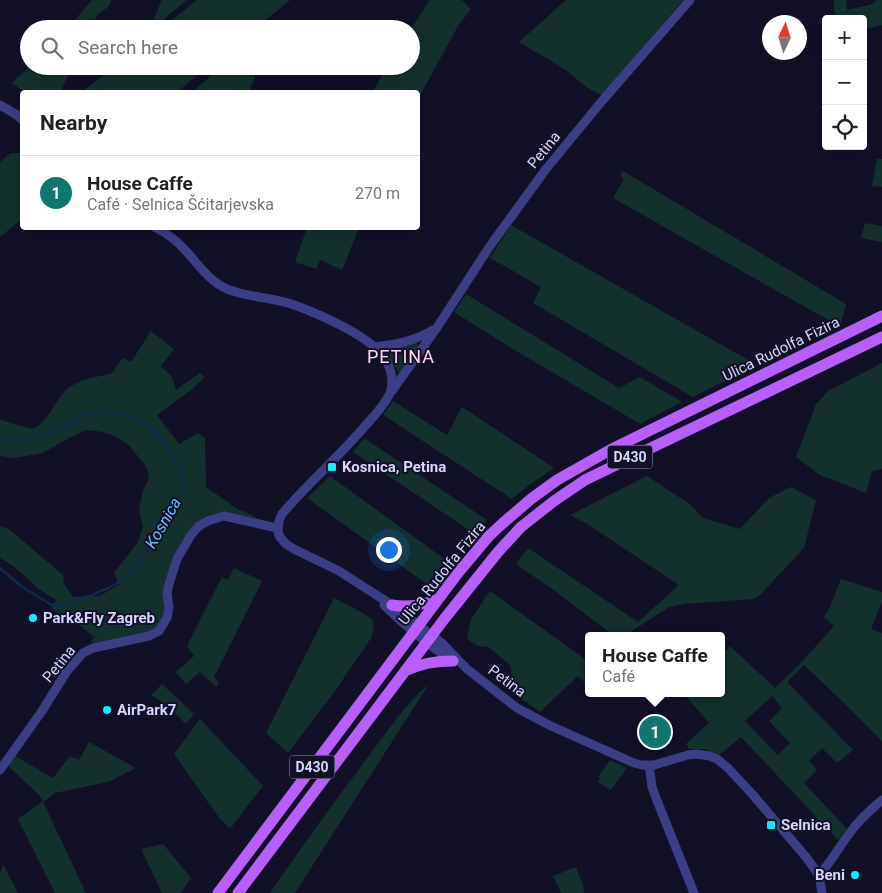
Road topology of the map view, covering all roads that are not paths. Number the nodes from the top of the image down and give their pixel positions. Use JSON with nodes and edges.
{"nodes":[{"id":1,"x":690,"y":0,"type":"edge"},
{"id":2,"x":0,"y":105,"type":"edge"},
{"id":3,"x":20,"y":119,"type":"edge"},
{"id":4,"x":159,"y":230,"type":"edge"},
{"id":5,"x":882,"y":316,"type":"edge"},
{"id":6,"x":436,"y":329,"type":"junction"},
{"id":7,"x":882,"y":337,"type":"edge"},
{"id":8,"x":374,"y":347,"type":"junction"},
{"id":9,"x":389,"y":395,"type":"junction"},
{"id":10,"x":278,"y":528,"type":"junction"},
{"id":11,"x":373,"y":594,"type":"junction"},
{"id":12,"x":438,"y":598,"type":"junction"},
{"id":13,"x":392,"y":605,"type":"junction"},
{"id":14,"x":416,"y":628,"type":"junction"},
{"id":15,"x":429,"y":639,"type":"junction"},
{"id":16,"x":452,"y":661,"type":"junction"},
{"id":17,"x":467,"y":669,"type":"junction"},
{"id":18,"x":405,"y":671,"type":"junction"},
{"id":19,"x":649,"y":765,"type":"junction"},
{"id":20,"x":0,"y":770,"type":"edge"},
{"id":21,"x":882,"y":800,"type":"edge"},
{"id":22,"x":819,"y":876,"type":"junction"},
{"id":23,"x":218,"y":893,"type":"edge"},
{"id":24,"x":238,"y":893,"type":"edge"},
{"id":25,"x":694,"y":893,"type":"edge"},
{"id":26,"x":822,"y":893,"type":"edge"}],
"edges":[{"from":1,"to":6,"type":"street","name":"Petina"},
{"from":2,"to":3,"type":"street"},
{"from":4,"to":8,"type":"street"},
{"from":5,"to":12,"type":"main road","name":"Ulica Rudolfa Fizira","number":"D430"},
{"from":6,"to":8,"type":"street"},
{"from":6,"to":9,"type":"street","name":"Petina"},
{"from":7,"to":15,"type":"main road","name":"Ulica Rudolfa Fizira","number":"D430"},
{"from":8,"to":9,"type":"street"},
{"from":9,"to":10,"type":"street","name":"Petina"},
{"from":10,"to":11,"type":"street","name":"Petina"},
{"from":10,"to":20,"type":"street","name":"Petina"},
{"from":11,"to":13,"type":"street","name":"Petina"},
{"from":11,"to":14,"type":"street","name":"Petina"},
{"from":12,"to":13,"type":"main road"},
{"from":12,"to":14,"type":"main road","name":"Ulica Rudolfa Fizira","number":"D430"},
{"from":13,"to":14,"type":"street","name":"Petina"},
{"from":14,"to":15,"type":"street","name":"Petina"},
{"from":14,"to":23,"type":"main road","name":"Ulica Rudolfa Fizira","number":"D430"},
{"from":15,"to":16,"type":"street","name":"Petina"},
{"from":15,"to":17,"type":"street","name":"Petina"},
{"from":15,"to":18,"type":"main road","name":"Ulica Rudolfa Fizira","number":"D430"},
{"from":16,"to":17,"type":"street","name":"Petina"},
{"from":16,"to":18,"type":"main road"},
{"from":17,"to":19,"type":"street","name":"Petina"},
{"from":18,"to":24,"type":"main road","name":"Ulica Rudolfa Fizira","number":"D430"},
{"from":19,"to":22,"type":"street"},
{"from":19,"to":25,"type":"street"},
{"from":21,"to":22,"type":"street"},
{"from":22,"to":26,"type":"street"}]}
